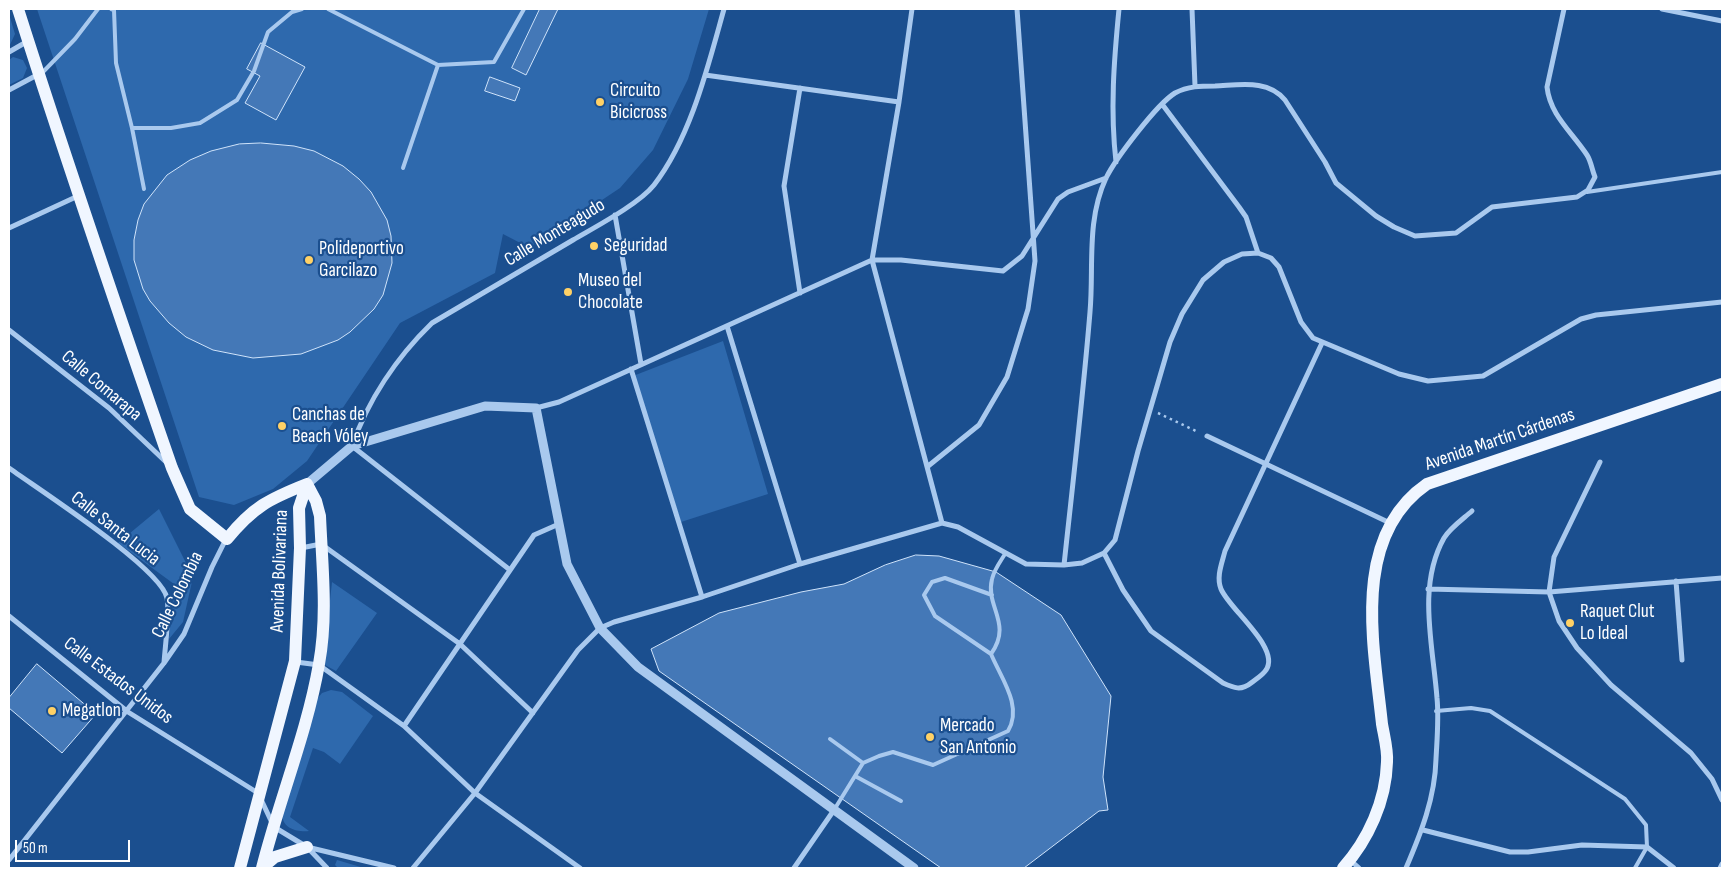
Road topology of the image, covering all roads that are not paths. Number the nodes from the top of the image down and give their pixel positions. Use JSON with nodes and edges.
{"nodes":[{"id":1,"x":18,"y":9,"type":"edge"},
{"id":2,"x":98,"y":9,"type":"edge"},
{"id":3,"x":111,"y":9,"type":"edge"},
{"id":4,"x":302,"y":9,"type":"edge"},
{"id":5,"x":328,"y":9,"type":"edge"},
{"id":6,"x":524,"y":9,"type":"edge"},
{"id":7,"x":724,"y":9,"type":"edge"},
{"id":8,"x":912,"y":9,"type":"edge"},
{"id":9,"x":1017,"y":9,"type":"edge"},
{"id":10,"x":1119,"y":9,"type":"edge"},
{"id":11,"x":1192,"y":9,"type":"edge"},
{"id":12,"x":1564,"y":9,"type":"edge"},
{"id":13,"x":1662,"y":9,"type":"edge"},
{"id":14,"x":1722,"y":21,"type":"edge"},
{"id":15,"x":28,"y":41,"type":"junction"},
{"id":16,"x":9,"y":52,"type":"edge"},
{"id":17,"x":438,"y":65,"type":"junction"},
{"id":18,"x":41,"y":74,"type":"junction"},
{"id":19,"x":705,"y":75,"type":"junction"},
{"id":20,"x":1195,"y":86,"type":"junction"},
{"id":21,"x":800,"y":88,"type":"junction"},
{"id":22,"x":9,"y":90,"type":"edge"},
{"id":23,"x":899,"y":102,"type":"junction"},
{"id":24,"x":1162,"y":104,"type":"junction"},
{"id":25,"x":132,"y":128,"type":"junction"},
{"id":26,"x":1116,"y":162,"type":"junction"},
{"id":27,"x":403,"y":168,"type":"dead end"},
{"id":28,"x":1722,"y":172,"type":"edge"},
{"id":29,"x":1106,"y":178,"type":"junction"},
{"id":30,"x":144,"y":189,"type":"dead end"},
{"id":31,"x":1584,"y":192,"type":"junction"},
{"id":32,"x":78,"y":196,"type":"junction"},
{"id":33,"x":616,"y":215,"type":"junction"},
{"id":34,"x":9,"y":228,"type":"edge"},
{"id":35,"x":1033,"y":238,"type":"junction"},
{"id":36,"x":1258,"y":254,"type":"junction"},
{"id":37,"x":872,"y":260,"type":"junction"},
{"id":38,"x":800,"y":293,"type":"junction"},
{"id":39,"x":1722,"y":302,"type":"edge"},
{"id":40,"x":727,"y":326,"type":"junction"},
{"id":41,"x":9,"y":330,"type":"edge"},
{"id":42,"x":1322,"y":343,"type":"junction"},
{"id":43,"x":641,"y":364,"type":"junction"},
{"id":44,"x":631,"y":369,"type":"junction"},
{"id":45,"x":1722,"y":384,"type":"edge"},
{"id":46,"x":536,"y":408,"type":"junction"},
{"id":47,"x":1206,"y":436,"type":"road end"},
{"id":48,"x":352,"y":446,"type":"junction"},
{"id":49,"x":1600,"y":462,"type":"dead end"},
{"id":50,"x":1265,"y":464,"type":"junction"},
{"id":51,"x":927,"y":467,"type":"junction"},
{"id":52,"x":9,"y":468,"type":"edge"},
{"id":53,"x":172,"y":468,"type":"junction"},
{"id":54,"x":306,"y":484,"type":"junction"},
{"id":55,"x":1472,"y":511,"type":"dead end"},
{"id":56,"x":942,"y":523,"type":"junction"},
{"id":57,"x":559,"y":524,"type":"junction"},
{"id":58,"x":1390,"y":524,"type":"junction"},
{"id":59,"x":227,"y":538,"type":"junction"},
{"id":60,"x":321,"y":544,"type":"junction"},
{"id":61,"x":300,"y":548,"type":"junction"},
{"id":62,"x":1104,"y":553,"type":"junction"},
{"id":63,"x":1005,"y":554,"type":"junction"},
{"id":64,"x":800,"y":564,"type":"junction"},
{"id":65,"x":1064,"y":565,"type":"junction"},
{"id":66,"x":510,"y":570,"type":"junction"},
{"id":67,"x":1722,"y":578,"type":"edge"},
{"id":68,"x":1676,"y":582,"type":"junction"},
{"id":69,"x":1428,"y":589,"type":"junction"},
{"id":70,"x":1549,"y":592,"type":"junction"},
{"id":71,"x":992,"y":595,"type":"junction"},
{"id":72,"x":702,"y":596,"type":"junction"},
{"id":73,"x":9,"y":616,"type":"edge"},
{"id":74,"x":600,"y":628,"type":"junction"},
{"id":75,"x":460,"y":644,"type":"junction"},
{"id":76,"x":991,"y":654,"type":"junction"},
{"id":77,"x":1682,"y":660,"type":"dead end"},
{"id":78,"x":295,"y":661,"type":"junction"},
{"id":79,"x":164,"y":663,"type":"junction"},
{"id":80,"x":319,"y":665,"type":"junction"},
{"id":81,"x":1436,"y":711,"type":"junction"},
{"id":82,"x":128,"y":712,"type":"junction"},
{"id":83,"x":533,"y":714,"type":"junction"},
{"id":84,"x":404,"y":726,"type":"junction"},
{"id":85,"x":830,"y":739,"type":"dead end"},
{"id":86,"x":863,"y":763,"type":"junction"},
{"id":87,"x":854,"y":776,"type":"junction"},
{"id":88,"x":258,"y":793,"type":"junction"},
{"id":89,"x":475,"y":793,"type":"junction"},
{"id":90,"x":1722,"y":800,"type":"edge"},
{"id":91,"x":901,"y":801,"type":"dead end"},
{"id":92,"x":834,"y":810,"type":"junction"},
{"id":93,"x":274,"y":827,"type":"junction"},
{"id":94,"x":1423,"y":830,"type":"junction"},
{"id":95,"x":307,"y":847,"type":"junction"},
{"id":96,"x":1647,"y":847,"type":"junction"},
{"id":97,"x":9,"y":860,"type":"edge"},
{"id":98,"x":1722,"y":864,"type":"edge"},
{"id":99,"x":1351,"y":865,"type":"edge"},
{"id":100,"x":240,"y":868,"type":"edge"},
{"id":101,"x":262,"y":868,"type":"edge"},
{"id":102,"x":327,"y":868,"type":"edge"},
{"id":103,"x":394,"y":868,"type":"edge"},
{"id":104,"x":413,"y":868,"type":"edge"},
{"id":105,"x":580,"y":868,"type":"edge"},
{"id":106,"x":794,"y":868,"type":"edge"},
{"id":107,"x":914,"y":868,"type":"edge"},
{"id":108,"x":1406,"y":868,"type":"edge"},
{"id":109,"x":1635,"y":868,"type":"edge"},
{"id":110,"x":1674,"y":868,"type":"edge"},
{"id":111,"x":1720,"y":868,"type":"edge"}],
"edges":[{"from":1,"to":15,"type":"main road"},
{"from":2,"to":18,"type":"lane"},
{"from":3,"to":25,"type":"lane"},
{"from":4,"to":25,"type":"lane"},
{"from":5,"to":17,"type":"lane"},
{"from":6,"to":17,"type":"lane"},
{"from":7,"to":19,"type":"street","name":"Calle Monteagudo"},
{"from":8,"to":23,"type":"street"},
{"from":9,"to":35,"type":"street"},
{"from":10,"to":26,"type":"street"},
{"from":11,"to":20,"type":"street"},
{"from":12,"to":31,"type":"street"},
{"from":13,"to":14,"type":"street"},
{"from":15,"to":16,"type":"street"},
{"from":15,"to":18,"type":"main road"},
{"from":17,"to":27,"type":"lane"},
{"from":18,"to":22,"type":"street"},
{"from":18,"to":32,"type":"main road"},
{"from":19,"to":21,"type":"street"},
{"from":19,"to":33,"type":"street","name":"Calle Monteagudo"},
{"from":20,"to":24,"type":"street"},
{"from":20,"to":31,"type":"street"},
{"from":21,"to":23,"type":"street"},
{"from":21,"to":38,"type":"street"},
{"from":23,"to":37,"type":"street"},
{"from":24,"to":26,"type":"street"},
{"from":24,"to":36,"type":"street"},
{"from":25,"to":30,"type":"lane"},
{"from":26,"to":29,"type":"street"},
{"from":28,"to":31,"type":"lane"},
{"from":29,"to":35,"type":"street"},
{"from":29,"to":65,"type":"street"},
{"from":32,"to":34,"type":"street"},
{"from":32,"to":53,"type":"main road"},
{"from":33,"to":43,"type":"street"},
{"from":33,"to":48,"type":"street","name":"Calle Monteagudo"},
{"from":35,"to":37,"type":"street"},
{"from":35,"to":51,"type":"street"},
{"from":36,"to":42,"type":"street"},
{"from":36,"to":62,"type":"street"},
{"from":37,"to":38,"type":"street"},
{"from":37,"to":51,"type":"street"},
{"from":38,"to":40,"type":"street"},
{"from":39,"to":42,"type":"street"},
{"from":40,"to":43,"type":"street"},
{"from":40,"to":64,"type":"street"},
{"from":41,"to":53,"type":"street","name":"Calle Comarapa"},
{"from":42,"to":50,"type":"street"},
{"from":43,"to":44,"type":"street"},
{"from":44,"to":46,"type":"street"},
{"from":44,"to":72,"type":"street"},
{"from":45,"to":58,"type":"main road","name":"Avenida Martín Cárdenas"},
{"from":46,"to":48,"type":"street"},
{"from":46,"to":57,"type":"street"},
{"from":47,"to":50,"type":"street"},
{"from":48,"to":54,"type":"street","name":"Calle Colombia"},
{"from":48,"to":66,"type":"street"},
{"from":49,"to":70,"type":"street"},
{"from":50,"to":58,"type":"street"},
{"from":50,"to":62,"type":"street"},
{"from":51,"to":56,"type":"street"},
{"from":52,"to":79,"type":"street","name":"Calle Santa Lucia"},
{"from":53,"to":59,"type":"main road"},
{"from":54,"to":59,"type":"main road","name":"Calle Colombia"},
{"from":54,"to":60,"type":"main road","name":"Avenida Bolivariana"},
{"from":54,"to":61,"type":"main road","name":"Avenida Bolivariana"},
{"from":55,"to":69,"type":"street"},
{"from":56,"to":63,"type":"street"},
{"from":56,"to":64,"type":"street"},
{"from":57,"to":66,"type":"street"},
{"from":57,"to":74,"type":"street"},
{"from":58,"to":99,"type":"main road","name":"Avenida Martín Cárdenas"},
{"from":59,"to":79,"type":"street","name":"Calle Colombia"},
{"from":60,"to":61,"type":"street"},
{"from":60,"to":75,"type":"street"},
{"from":60,"to":80,"type":"main road","name":"Avenida Bolivariana"},
{"from":61,"to":78,"type":"main road","name":"Avenida Bolivariana"},
{"from":62,"to":65,"type":"street"},
{"from":63,"to":65,"type":"street"},
{"from":63,"to":71,"type":"lane"},
{"from":64,"to":72,"type":"street"},
{"from":66,"to":75,"type":"street"},
{"from":67,"to":68,"type":"street"},
{"from":68,"to":70,"type":"street"},
{"from":68,"to":77,"type":"street"},
{"from":69,"to":70,"type":"street"},
{"from":69,"to":81,"type":"street"},
{"from":70,"to":90,"type":"street"},
{"from":71,"to":76,"type":"lane"},
{"from":71,"to":76,"type":"lane"},
{"from":72,"to":74,"type":"street"},
{"from":73,"to":82,"type":"street","name":"Calle Estados Unidos"},
{"from":74,"to":83,"type":"street"},
{"from":74,"to":92,"type":"street"},
{"from":75,"to":83,"type":"street"},
{"from":75,"to":84,"type":"street"},
{"from":76,"to":86,"type":"lane"},
{"from":78,"to":80,"type":"street"},
{"from":78,"to":88,"type":"main road","name":"Avenida Bolivariana"},
{"from":79,"to":82,"type":"street","name":"Calle Colombia"},
{"from":80,"to":84,"type":"street"},
{"from":80,"to":93,"type":"main road","name":"Avenida Bolivariana"},
{"from":81,"to":94,"type":"street"},
{"from":81,"to":96,"type":"lane"},
{"from":82,"to":88,"type":"street","name":"Calle Estados Unidos"},
{"from":82,"to":97,"type":"street","name":"Calle Colombia"},
{"from":83,"to":89,"type":"street"},
{"from":84,"to":89,"type":"street"},
{"from":85,"to":86,"type":"lane"},
{"from":86,"to":87,"type":"lane"},
{"from":87,"to":91,"type":"lane"},
{"from":87,"to":92,"type":"lane"},
{"from":88,"to":93,"type":"street"},
{"from":88,"to":100,"type":"main road","name":"Avenida Bolivariana"},
{"from":89,"to":104,"type":"street"},
{"from":89,"to":105,"type":"street"},
{"from":92,"to":106,"type":"street"},
{"from":92,"to":107,"type":"street"},
{"from":93,"to":95,"type":"street"},
{"from":93,"to":101,"type":"main road","name":"Avenida Bolivariana"},
{"from":94,"to":96,"type":"street"},
{"from":94,"to":108,"type":"street"},
{"from":95,"to":101,"type":"main road"},
{"from":95,"to":102,"type":"street"},
{"from":95,"to":103,"type":"street"},
{"from":96,"to":109,"type":"lane"},
{"from":96,"to":110,"type":"street"},
{"from":98,"to":111,"type":"street"}]}
